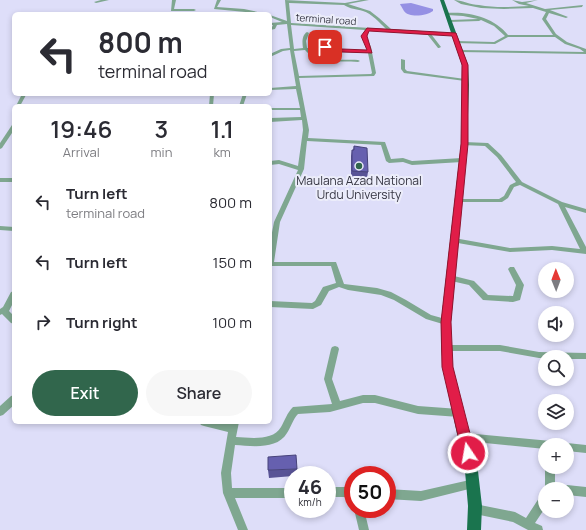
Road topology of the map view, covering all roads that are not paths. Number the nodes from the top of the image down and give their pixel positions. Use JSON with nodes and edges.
{"nodes":[{"id":1,"x":107,"y":0,"type":"edge"},
{"id":2,"x":174,"y":0,"type":"edge"},
{"id":3,"x":219,"y":0,"type":"edge"},
{"id":4,"x":357,"y":0,"type":"edge"},
{"id":5,"x":367,"y":0,"type":"edge"},
{"id":6,"x":442,"y":0,"type":"edge"},
{"id":7,"x":456,"y":0,"type":"edge"},
{"id":8,"x":514,"y":0,"type":"edge"},
{"id":9,"x":536,"y":0,"type":"edge"},
{"id":10,"x":288,"y":1,"type":"edge"},
{"id":11,"x":579,"y":1,"type":"dead end"},
{"id":12,"x":96,"y":2,"type":"dead end"},
{"id":13,"x":520,"y":3,"type":"junction"},
{"id":14,"x":345,"y":4,"type":"junction"},
{"id":15,"x":582,"y":6,"type":"junction"},
{"id":16,"x":532,"y":7,"type":"junction"},
{"id":17,"x":194,"y":10,"type":"dead end"},
{"id":18,"x":541,"y":10,"type":"junction"},
{"id":19,"x":586,"y":10,"type":"edge"},
{"id":20,"x":254,"y":12,"type":"edge"},
{"id":21,"x":368,"y":12,"type":"junction"},
{"id":22,"x":547,"y":12,"type":"junction"},
{"id":23,"x":272,"y":17,"type":"edge"},
{"id":24,"x":449,"y":17,"type":"junction"},
{"id":25,"x":566,"y":17,"type":"dead end"},
{"id":26,"x":482,"y":20,"type":"junction"},
{"id":27,"x":272,"y":24,"type":"edge"},
{"id":28,"x":288,"y":24,"type":"junction"},
{"id":29,"x":367,"y":29,"type":"junction"},
{"id":30,"x":391,"y":31,"type":"junction"},
{"id":31,"x":307,"y":33,"type":"dead end"},
{"id":32,"x":429,"y":34,"type":"junction"},
{"id":33,"x":555,"y":35,"type":"junction"},
{"id":34,"x":507,"y":36,"type":"junction"},
{"id":35,"x":456,"y":43,"type":"junction"},
{"id":36,"x":439,"y":47,"type":"dead end"},
{"id":37,"x":292,"y":49,"type":"junction"},
{"id":38,"x":306,"y":49,"type":"junction"},
{"id":39,"x":370,"y":52,"type":"junction"},
{"id":40,"x":586,"y":52,"type":"edge"},
{"id":41,"x":272,"y":55,"type":"edge"},
{"id":42,"x":403,"y":60,"type":"dead end"},
{"id":43,"x":358,"y":61,"type":"dead end"},
{"id":44,"x":298,"y":77,"type":"junction"},
{"id":45,"x":466,"y":80,"type":"junction"},
{"id":46,"x":298,"y":87,"type":"junction"},
{"id":47,"x":272,"y":89,"type":"edge"},
{"id":48,"x":272,"y":109,"type":"edge"},
{"id":49,"x":303,"y":110,"type":"junction"},
{"id":50,"x":304,"y":118,"type":"junction"},
{"id":51,"x":272,"y":120,"type":"edge"},
{"id":52,"x":12,"y":129,"type":"edge"},
{"id":53,"x":305,"y":140,"type":"junction"},
{"id":54,"x":464,"y":144,"type":"junction"},
{"id":55,"x":0,"y":147,"type":"edge"},
{"id":56,"x":462,"y":160,"type":"junction"},
{"id":57,"x":272,"y":163,"type":"edge"},
{"id":58,"x":301,"y":169,"type":"junction"},
{"id":59,"x":0,"y":180,"type":"edge"},
{"id":60,"x":12,"y":180,"type":"edge"},
{"id":61,"x":520,"y":183,"type":"junction"},
{"id":62,"x":458,"y":201,"type":"junction"},
{"id":63,"x":560,"y":203,"type":"junction"},
{"id":64,"x":586,"y":210,"type":"edge"},
{"id":65,"x":0,"y":228,"type":"edge"},
{"id":66,"x":12,"y":229,"type":"edge"},
{"id":67,"x":454,"y":240,"type":"junction"},
{"id":68,"x":272,"y":251,"type":"edge"},
{"id":69,"x":585,"y":252,"type":"edge"},
{"id":70,"x":272,"y":263,"type":"edge"},
{"id":71,"x":512,"y":269,"type":"dead end"},
{"id":72,"x":450,"y":278,"type":"junction"},
{"id":73,"x":340,"y":284,"type":"junction"},
{"id":74,"x":12,"y":297,"type":"edge"},
{"id":75,"x":272,"y":304,"type":"edge"},
{"id":76,"x":2,"y":312,"type":"edge"},
{"id":77,"x":12,"y":320,"type":"edge"},
{"id":78,"x":446,"y":322,"type":"junction"},
{"id":79,"x":446,"y":348,"type":"junction"},
{"id":80,"x":335,"y":349,"type":"dead end"},
{"id":81,"x":586,"y":356,"type":"edge"},
{"id":82,"x":12,"y":401,"type":"edge"},
{"id":83,"x":337,"y":406,"type":"junction"},
{"id":84,"x":0,"y":412,"type":"edge"},
{"id":85,"x":459,"y":413,"type":"junction"},
{"id":86,"x":224,"y":424,"type":"edge"},
{"id":87,"x":234,"y":425,"type":"edge"},
{"id":88,"x":465,"y":437,"type":"junction"},
{"id":89,"x":231,"y":441,"type":"junction"},
{"id":90,"x":538,"y":444,"type":"edge"},
{"id":91,"x":574,"y":448,"type":"edge"},
{"id":92,"x":586,"y":449,"type":"edge"},
{"id":93,"x":474,"y":484,"type":"junction"},
{"id":94,"x":574,"y":491,"type":"edge"},
{"id":95,"x":586,"y":492,"type":"edge"},
{"id":96,"x":228,"y":493,"type":"junction"},
{"id":97,"x":284,"y":493,"type":"edge"},
{"id":98,"x":396,"y":495,"type":"edge"},
{"id":99,"x":475,"y":509,"type":"junction"},
{"id":100,"x":538,"y":510,"type":"edge"},
{"id":101,"x":361,"y":518,"type":"edge"},
{"id":102,"x":529,"y":523,"type":"junction"},
{"id":103,"x":243,"y":530,"type":"edge"},
{"id":104,"x":364,"y":530,"type":"edge"},
{"id":105,"x":474,"y":530,"type":"edge"},
{"id":106,"x":538,"y":530,"type":"edge"}],
"edges":[{"from":1,"to":12,"type":"street"},
{"from":2,"to":17,"type":"street"},
{"from":3,"to":20,"type":"street"},
{"from":4,"to":5,"type":"street"},
{"from":4,"to":14,"type":"street"},
{"from":5,"to":21,"type":"street"},
{"from":6,"to":24,"type":"main road"},
{"from":7,"to":16,"type":"street"},
{"from":8,"to":13,"type":"street"},
{"from":9,"to":13,"type":"street"},
{"from":10,"to":14,"type":"street"},
{"from":10,"to":28,"type":"street"},
{"from":11,"to":15,"type":"street"},
{"from":13,"to":16,"type":"street"},
{"from":14,"to":21,"type":"street"},
{"from":15,"to":18,"type":"street"},
{"from":15,"to":19,"type":"street"},
{"from":16,"to":18,"type":"street"},
{"from":18,"to":22,"type":"street"},
{"from":21,"to":30,"type":"street"},
{"from":22,"to":25,"type":"street"},
{"from":22,"to":33,"type":"street"},
{"from":23,"to":28,"type":"street","name":"terminal road"},
{"from":24,"to":26,"type":"street"},
{"from":24,"to":26,"type":"street"},
{"from":24,"to":35,"type":"main road"},
{"from":26,"to":34,"type":"street"},
{"from":27,"to":28,"type":"street"},
{"from":28,"to":29,"type":"street","name":"terminal road"},
{"from":28,"to":37,"type":"street"},
{"from":29,"to":30,"type":"street","name":"terminal road"},
{"from":29,"to":39,"type":"street"},
{"from":30,"to":32,"type":"street","name":"terminal road"},
{"from":31,"to":38,"type":"street"},
{"from":32,"to":35,"type":"street","name":"terminal road"},
{"from":32,"to":36,"type":"street"},
{"from":33,"to":34,"type":"street"},
{"from":33,"to":40,"type":"street"},
{"from":34,"to":35,"type":"street"},
{"from":35,"to":40,"type":"street"},
{"from":35,"to":45,"type":"main road"},
{"from":37,"to":38,"type":"street"},
{"from":37,"to":41,"type":"street"},
{"from":37,"to":44,"type":"street"},
{"from":38,"to":39,"type":"street"},
{"from":38,"to":43,"type":"street"},
{"from":39,"to":44,"type":"street"},
{"from":42,"to":45,"type":"street"},
{"from":44,"to":46,"type":"street"},
{"from":45,"to":54,"type":"main road"},
{"from":46,"to":47,"type":"street"},
{"from":46,"to":49,"type":"street"},
{"from":48,"to":49,"type":"street"},
{"from":49,"to":50,"type":"street"},
{"from":50,"to":51,"type":"street"},
{"from":50,"to":53,"type":"street"},
{"from":52,"to":55,"type":"street"},
{"from":53,"to":56,"type":"street"},
{"from":53,"to":58,"type":"street"},
{"from":54,"to":56,"type":"main road"},
{"from":54,"to":61,"type":"street"},
{"from":56,"to":62,"type":"main road"},
{"from":57,"to":58,"type":"street"},
{"from":58,"to":68,"type":"street"},
{"from":59,"to":60,"type":"street"},
{"from":61,"to":62,"type":"street"},
{"from":61,"to":63,"type":"street"},
{"from":62,"to":67,"type":"main road"},
{"from":63,"to":64,"type":"street"},
{"from":63,"to":69,"type":"street"},
{"from":65,"to":66,"type":"street"},
{"from":67,"to":69,"type":"street"},
{"from":67,"to":72,"type":"main road"},
{"from":70,"to":73,"type":"street"},
{"from":71,"to":72,"type":"street"},
{"from":72,"to":78,"type":"main road"},
{"from":73,"to":75,"type":"street"},
{"from":73,"to":78,"type":"street"},
{"from":74,"to":76,"type":"street"},
{"from":76,"to":77,"type":"street"},
{"from":78,"to":79,"type":"main road"},
{"from":79,"to":81,"type":"street"},
{"from":79,"to":85,"type":"main road"},
{"from":80,"to":83,"type":"street"},
{"from":82,"to":84,"type":"street"},
{"from":83,"to":85,"type":"street"},
{"from":83,"to":89,"type":"street"},
{"from":85,"to":88,"type":"main road"},
{"from":86,"to":87,"type":"street"},
{"from":87,"to":89,"type":"street"},
{"from":88,"to":90,"type":"street"},
{"from":88,"to":93,"type":"main road"},
{"from":89,"to":96,"type":"street"},
{"from":91,"to":92,"type":"street"},
{"from":93,"to":98,"type":"street"},
{"from":93,"to":99,"type":"main road"},
{"from":94,"to":95,"type":"street"},
{"from":96,"to":97,"type":"street"},
{"from":96,"to":103,"type":"street"},
{"from":99,"to":102,"type":"street"},
{"from":99,"to":105,"type":"main road"},
{"from":100,"to":102,"type":"street"},
{"from":101,"to":104,"type":"street"},
{"from":102,"to":106,"type":"street"}]}
